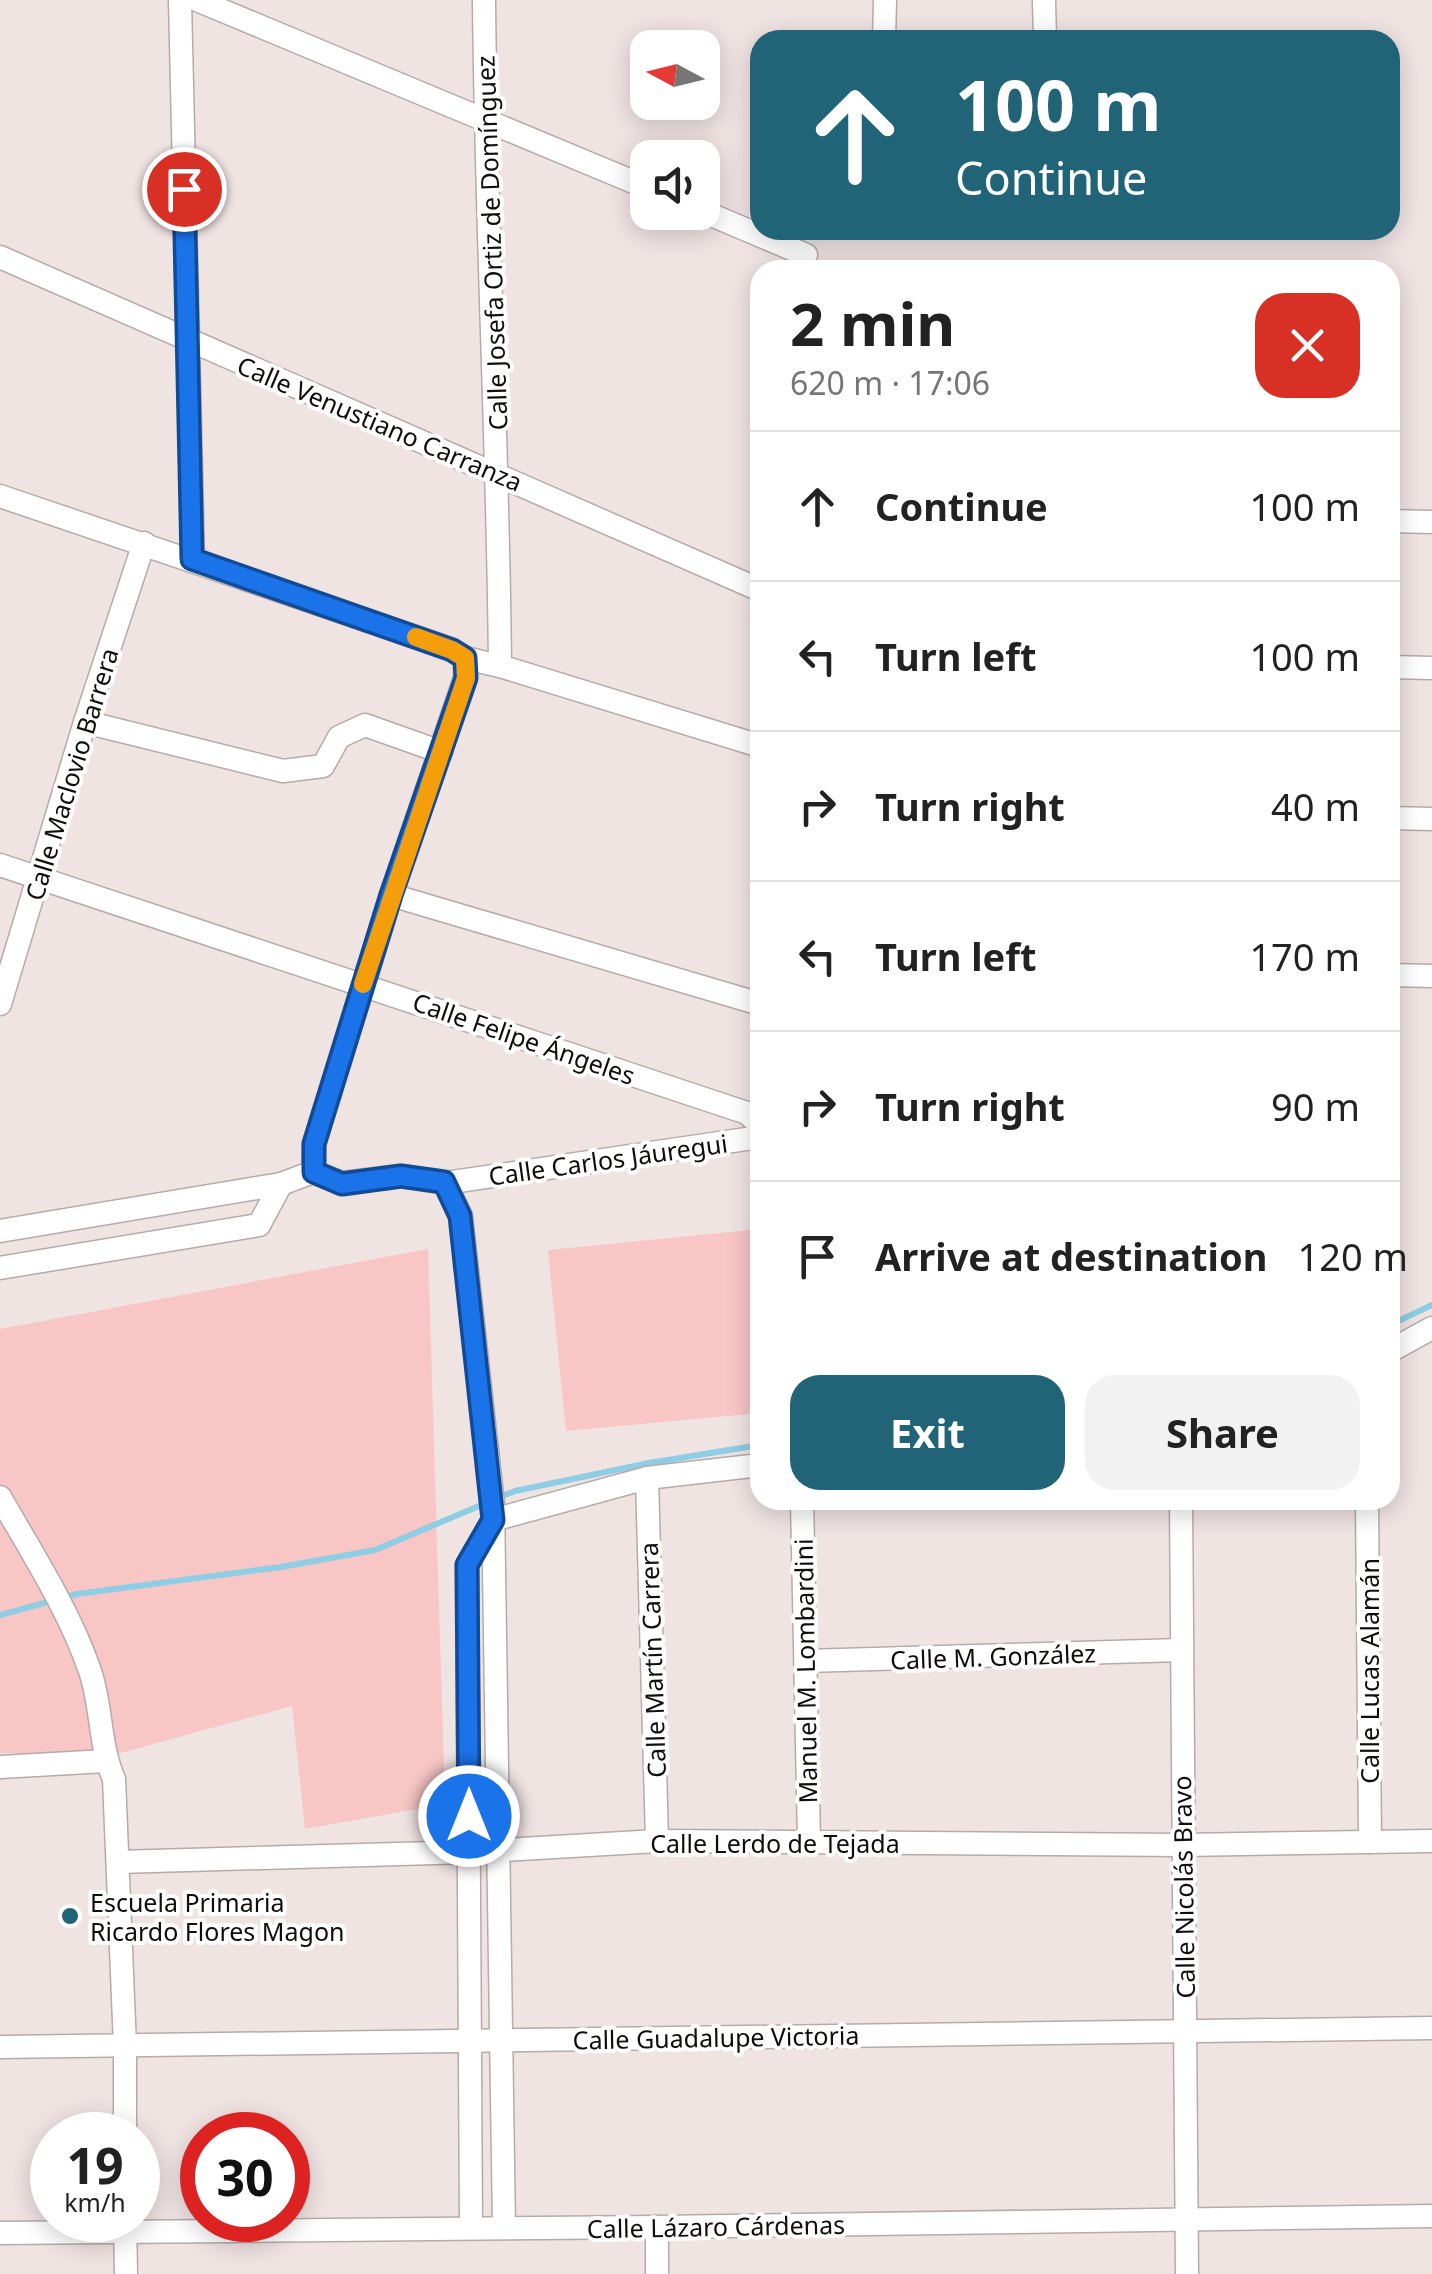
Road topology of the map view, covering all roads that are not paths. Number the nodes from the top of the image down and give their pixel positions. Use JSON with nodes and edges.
{"nodes":[{"id":1,"x":180,"y":0,"type":"edge"},
{"id":2,"x":197,"y":0,"type":"edge"},
{"id":3,"x":484,"y":0,"type":"edge"},
{"id":4,"x":885,"y":0,"type":"edge"},
{"id":5,"x":1044,"y":0,"type":"edge"},
{"id":6,"x":884,"y":30,"type":"edge"},
{"id":7,"x":1046,"y":30,"type":"edge"},
{"id":8,"x":485,"y":118,"type":"junction"},
{"id":9,"x":630,"y":180,"type":"edge"},
{"id":10,"x":720,"y":219,"type":"edge"},
{"id":11,"x":750,"y":231,"type":"edge"},
{"id":12,"x":771,"y":240,"type":"edge"},
{"id":13,"x":806,"y":255,"type":"dead end"},
{"id":14,"x":0,"y":257,"type":"edge"},
{"id":15,"x":188,"y":340,"type":"junction"},
{"id":16,"x":498,"y":474,"type":"junction"},
{"id":17,"x":0,"y":496,"type":"edge"},
{"id":18,"x":1400,"y":521,"type":"edge"},
{"id":19,"x":1432,"y":522,"type":"edge"},
{"id":20,"x":144,"y":543,"type":"junction"},
{"id":21,"x":192,"y":559,"type":"junction"},
{"id":22,"x":750,"y":586,"type":"edge"},
{"id":23,"x":465,"y":658,"type":"junction"},
{"id":24,"x":500,"y":666,"type":"junction"},
{"id":25,"x":1400,"y":667,"type":"edge"},
{"id":26,"x":1432,"y":668,"type":"edge"},
{"id":27,"x":85,"y":722,"type":"junction"},
{"id":28,"x":750,"y":743,"type":"edge"},
{"id":29,"x":441,"y":752,"type":"junction"},
{"id":30,"x":1400,"y":818,"type":"edge"},
{"id":31,"x":1432,"y":819,"type":"edge"},
{"id":32,"x":0,"y":865,"type":"edge"},
{"id":33,"x":38,"y":878,"type":"junction"},
{"id":34,"x":391,"y":895,"type":"junction"},
{"id":35,"x":1400,"y":976,"type":"edge"},
{"id":36,"x":1432,"y":976,"type":"edge"},
{"id":37,"x":363,"y":984,"type":"junction"},
{"id":38,"x":750,"y":1001,"type":"edge"},
{"id":39,"x":0,"y":1004,"type":"edge"},
{"id":40,"x":750,"y":1116,"type":"edge"},
{"id":41,"x":750,"y":1138,"type":"edge"},
{"id":42,"x":314,"y":1172,"type":"junction"},
{"id":43,"x":444,"y":1182,"type":"junction"},
{"id":44,"x":281,"y":1184,"type":"junction"},
{"id":45,"x":0,"y":1231,"type":"edge"},
{"id":46,"x":0,"y":1268,"type":"edge"},
{"id":47,"x":1432,"y":1328,"type":"edge"},
{"id":48,"x":1400,"y":1346,"type":"edge"},
{"id":49,"x":750,"y":1466,"type":"edge"},
{"id":50,"x":647,"y":1478,"type":"junction"},
{"id":51,"x":0,"y":1497,"type":"edge"},
{"id":52,"x":802,"y":1510,"type":"edge"},
{"id":53,"x":1181,"y":1510,"type":"edge"},
{"id":54,"x":1367,"y":1510,"type":"edge"},
{"id":55,"x":493,"y":1512,"type":"junction"},
{"id":56,"x":1181,"y":1650,"type":"junction"},
{"id":57,"x":806,"y":1661,"type":"junction"},
{"id":58,"x":106,"y":1762,"type":"junction"},
{"id":59,"x":0,"y":1767,"type":"edge"},
{"id":60,"x":1432,"y":1841,"type":"edge"},
{"id":61,"x":656,"y":1842,"type":"junction"},
{"id":62,"x":809,"y":1842,"type":"junction"},
{"id":63,"x":1370,"y":1842,"type":"junction"},
{"id":64,"x":1183,"y":1845,"type":"junction"},
{"id":65,"x":500,"y":1850,"type":"junction"},
{"id":66,"x":469,"y":1852,"type":"junction"},
{"id":67,"x":118,"y":1862,"type":"junction"},
{"id":68,"x":1432,"y":2028,"type":"edge"},
{"id":69,"x":1185,"y":2031,"type":"junction"},
{"id":70,"x":502,"y":2040,"type":"junction"},
{"id":71,"x":470,"y":2041,"type":"junction"},
{"id":72,"x":0,"y":2046,"type":"edge"},
{"id":73,"x":125,"y":2046,"type":"junction"},
{"id":74,"x":125,"y":2112,"type":"edge"},
{"id":75,"x":1432,"y":2216,"type":"edge"},
{"id":76,"x":1187,"y":2218,"type":"junction"},
{"id":77,"x":160,"y":2226,"type":"edge"},
{"id":78,"x":504,"y":2226,"type":"junction"},
{"id":79,"x":470,"y":2227,"type":"junction"},
{"id":80,"x":657,"y":2228,"type":"junction"},
{"id":81,"x":30,"y":2231,"type":"edge"},
{"id":82,"x":0,"y":2232,"type":"edge"},
{"id":83,"x":125,"y":2242,"type":"edge"},
{"id":84,"x":126,"y":2274,"type":"edge"},
{"id":85,"x":657,"y":2274,"type":"edge"},
{"id":86,"x":1187,"y":2274,"type":"edge"}],
"edges":[{"from":1,"to":15,"type":"street"},
{"from":2,"to":8,"type":"street"},
{"from":3,"to":8,"type":"street","name":"Calle Josefa Ortiz de Domínguez"},
{"from":4,"to":6,"type":"street"},
{"from":5,"to":7,"type":"street"},
{"from":8,"to":9,"type":"street"},
{"from":8,"to":16,"type":"street","name":"Calle Josefa Ortiz de Domínguez"},
{"from":10,"to":11,"type":"street"},
{"from":12,"to":13,"type":"street"},
{"from":14,"to":15,"type":"street","name":"Calle Venustiano Carranza"},
{"from":15,"to":16,"type":"street","name":"Calle Venustiano Carranza"},
{"from":15,"to":21,"type":"street"},
{"from":16,"to":22,"type":"street","name":"Calle Venustiano Carranza"},
{"from":16,"to":24,"type":"street","name":"Calle Josefa Ortiz de Domínguez"},
{"from":17,"to":20,"type":"street"},
{"from":18,"to":19,"type":"street"},
{"from":20,"to":21,"type":"street"},
{"from":20,"to":27,"type":"street","name":"Calle Maclovio Barrera"},
{"from":21,"to":23,"type":"street"},
{"from":23,"to":24,"type":"street"},
{"from":23,"to":29,"type":"street"},
{"from":24,"to":28,"type":"street"},
{"from":25,"to":26,"type":"street"},
{"from":27,"to":29,"type":"street"},
{"from":27,"to":33,"type":"street","name":"Calle Maclovio Barrera"},
{"from":29,"to":34,"type":"street"},
{"from":30,"to":31,"type":"street"},
{"from":32,"to":33,"type":"street","name":"Calle Felipe Ángeles"},
{"from":33,"to":37,"type":"street","name":"Calle Felipe Ángeles"},
{"from":33,"to":39,"type":"street","name":"Calle Maclovio Barrera"},
{"from":34,"to":37,"type":"street"},
{"from":34,"to":38,"type":"street"},
{"from":35,"to":36,"type":"street"},
{"from":37,"to":40,"type":"street","name":"Calle Felipe Ángeles"},
{"from":37,"to":42,"type":"street"},
{"from":41,"to":43,"type":"street","name":"Calle Carlos Jáuregui"},
{"from":42,"to":43,"type":"street","name":"Calle Carlos Jáuregui"},
{"from":42,"to":44,"type":"street"},
{"from":43,"to":55,"type":"street"},
{"from":44,"to":45,"type":"street"},
{"from":44,"to":46,"type":"street"},
{"from":47,"to":48,"type":"street"},
{"from":49,"to":50,"type":"street"},
{"from":50,"to":55,"type":"street"},
{"from":50,"to":61,"type":"street","name":"Calle Martín Carrera"},
{"from":51,"to":58,"type":"street"},
{"from":52,"to":57,"type":"street","name":"Manuel M. Lombardini"},
{"from":53,"to":56,"type":"street","name":"Calle Nicolás Bravo"},
{"from":54,"to":63,"type":"street","name":"Calle Lucas Alamán"},
{"from":55,"to":65,"type":"street"},
{"from":55,"to":66,"type":"street"},
{"from":56,"to":57,"type":"street","name":"Calle M. González"},
{"from":56,"to":64,"type":"street","name":"Calle Nicolás Bravo"},
{"from":57,"to":62,"type":"street","name":"Manuel M. Lombardini"},
{"from":58,"to":59,"type":"street"},
{"from":58,"to":67,"type":"street"},
{"from":60,"to":63,"type":"street","name":"Calle Lerdo de Tejada"},
{"from":61,"to":62,"type":"street","name":"Calle Lerdo de Tejada"},
{"from":61,"to":65,"type":"street","name":"Calle Lerdo de Tejada"},
{"from":62,"to":64,"type":"street","name":"Calle Lerdo de Tejada"},
{"from":63,"to":64,"type":"street","name":"Calle Lerdo de Tejada"},
{"from":64,"to":69,"type":"street","name":"Calle Nicolás Bravo"},
{"from":65,"to":66,"type":"street","name":"Calle Lerdo de Tejada"},
{"from":65,"to":70,"type":"street"},
{"from":66,"to":67,"type":"street","name":"Calle Lerdo de Tejada"},
{"from":66,"to":71,"type":"street"},
{"from":67,"to":73,"type":"street"},
{"from":68,"to":69,"type":"street","name":"Calle Guadalupe Victoria"},
{"from":69,"to":70,"type":"street","name":"Calle Guadalupe Victoria"},
{"from":69,"to":76,"type":"street","name":"Calle Nicolás Bravo"},
{"from":70,"to":71,"type":"street","name":"Calle Guadalupe Victoria"},
{"from":70,"to":78,"type":"street"},
{"from":71,"to":73,"type":"street","name":"Calle Guadalupe Victoria"},
{"from":71,"to":79,"type":"street"},
{"from":72,"to":73,"type":"street","name":"Calle Guadalupe Victoria"},
{"from":73,"to":74,"type":"street"},
{"from":75,"to":76,"type":"street","name":"Calle Lázaro Cárdenas"},
{"from":76,"to":80,"type":"street","name":"Calle Lázaro Cárdenas"},
{"from":76,"to":86,"type":"street","name":"Calle Nicolás Bravo"},
{"from":77,"to":79,"type":"street","name":"Calle Lázaro Cárdenas"},
{"from":78,"to":79,"type":"street","name":"Calle Lázaro Cárdenas"},
{"from":78,"to":80,"type":"street","name":"Calle Lázaro Cárdenas"},
{"from":80,"to":85,"type":"street"},
{"from":81,"to":82,"type":"street","name":"Calle Lázaro Cárdenas"},
{"from":83,"to":84,"type":"street"}]}
